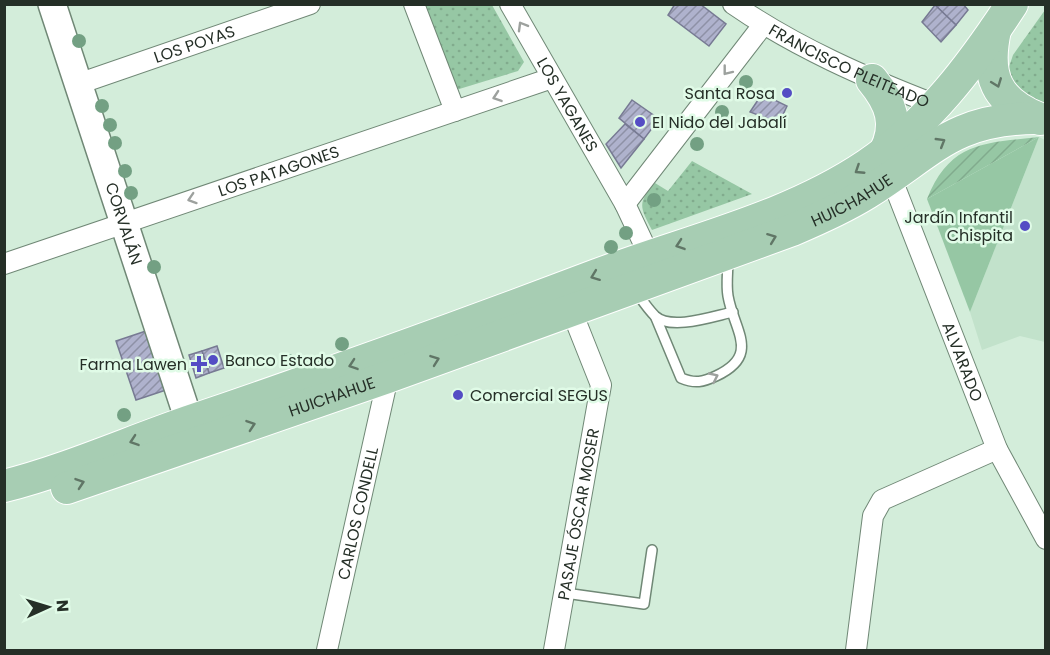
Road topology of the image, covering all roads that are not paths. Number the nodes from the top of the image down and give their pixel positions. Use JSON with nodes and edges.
{"nodes":[{"id":1,"x":52,"y":4,"type":"edge"},
{"id":2,"x":310,"y":4,"type":"edge"},
{"id":3,"x":414,"y":4,"type":"edge"},
{"id":4,"x":510,"y":4,"type":"edge"},
{"id":5,"x":733,"y":4,"type":"edge"},
{"id":6,"x":1003,"y":17,"type":"edge"},
{"id":7,"x":763,"y":25,"type":"junction"},
{"id":8,"x":552,"y":78,"type":"junction"},
{"id":9,"x":872,"y":80,"type":"junction"},
{"id":10,"x":78,"y":84,"type":"junction"},
{"id":11,"x":936,"y":105,"type":"junction"},
{"id":12,"x":455,"y":111,"type":"junction"},
{"id":13,"x":1041,"y":119,"type":"edge"},
{"id":14,"x":888,"y":165,"type":"junction"},
{"id":15,"x":625,"y":204,"type":"junction"},
{"id":16,"x":123,"y":222,"type":"junction"},
{"id":17,"x":728,"y":254,"type":"junction"},
{"id":18,"x":4,"y":264,"type":"edge"},
{"id":19,"x":647,"y":274,"type":"junction"},
{"id":20,"x":572,"y":312,"type":"junction"},
{"id":21,"x":733,"y":312,"type":"junction"},
{"id":22,"x":656,"y":318,"type":"junction"},
{"id":23,"x":388,"y":377,"type":"junction"},
{"id":24,"x":192,"y":433,"type":"junction"},
{"id":25,"x":997,"y":449,"type":"junction"},
{"id":26,"x":4,"y":486,"type":"edge"},
{"id":27,"x":4,"y":508,"type":"edge"},
{"id":28,"x":1046,"y":539,"type":"edge"},
{"id":29,"x":652,"y":550,"type":"dead end"},
{"id":30,"x":565,"y":592,"type":"junction"},
{"id":31,"x":327,"y":651,"type":"edge"},
{"id":32,"x":554,"y":651,"type":"edge"},
{"id":33,"x":856,"y":651,"type":"edge"}],
"edges":[{"from":1,"to":10,"type":"street","name":"CORVALÁN"},
{"from":2,"to":10,"type":"street","name":"LOS POYAS"},
{"from":3,"to":12,"type":"street"},
{"from":8,"to":4,"type":"street","name":"LOS YAGANES","one_way":true},
{"from":5,"to":7,"type":"street","name":"FRANCISCO PLEITEADO"},
{"from":6,"to":11,"type":"main road","name":"HUICHAHUE"},
{"from":6,"to":13,"type":"main road","one_way":true},
{"from":7,"to":9,"type":"street","name":"FRANCISCO PLEITEADO"},
{"from":7,"to":15,"type":"street","one_way":true},
{"from":8,"to":12,"type":"street","name":"LOS PATAGONES","one_way":true},
{"from":8,"to":15,"type":"street","name":"LOS YAGANES"},
{"from":9,"to":11,"type":"street","name":"FRANCISCO PLEITEADO"},
{"from":9,"to":14,"type":"main road"},
{"from":10,"to":16,"type":"street","name":"CORVALÁN"},
{"from":11,"to":14,"type":"main road","name":"HUICHAHUE"},
{"from":12,"to":16,"type":"street","name":"LOS PATAGONES","one_way":true},
{"from":14,"to":13,"type":"main road","name":"HUICHAHUE","one_way":true},
{"from":17,"to":14,"type":"main road","name":"HUICHAHUE","one_way":true},
{"from":14,"to":19,"type":"main road","name":"HUICHAHUE","one_way":true},
{"from":14,"to":25,"type":"street","name":"ALVARADO"},
{"from":15,"to":19,"type":"street"},
{"from":16,"to":18,"type":"street","name":"LOS PATAGONES"},
{"from":16,"to":24,"type":"street","name":"CORVALÁN"},
{"from":17,"to":19,"type":"main road","name":"HUICHAHUE"},
{"from":17,"to":21,"type":"lane"},
{"from":19,"to":20,"type":"main road","name":"HUICHAHUE"},
{"from":19,"to":22,"type":"lane"},
{"from":19,"to":24,"type":"main road","name":"HUICHAHUE","one_way":true},
{"from":23,"to":20,"type":"main road","name":"HUICHAHUE","one_way":true},
{"from":20,"to":30,"type":"street","name":"PASAJE ÓSCAR MOSER"},
{"from":21,"to":22,"type":"lane"},
{"from":22,"to":21,"type":"lane","one_way":true},
{"from":24,"to":23,"type":"main road","name":"HUICHAHUE","one_way":true},
{"from":23,"to":31,"type":"street","name":"CARLOS CONDELL"},
{"from":24,"to":26,"type":"main road","name":"HUICHAHUE","one_way":true},
{"from":27,"to":24,"type":"main road","name":"HUICHAHUE","one_way":true},
{"from":25,"to":28,"type":"street","name":"ALVARADO"},
{"from":25,"to":33,"type":"street"},
{"from":29,"to":30,"type":"lane"},
{"from":30,"to":32,"type":"street","name":"PASAJE ÓSCAR MOSER"}]}
